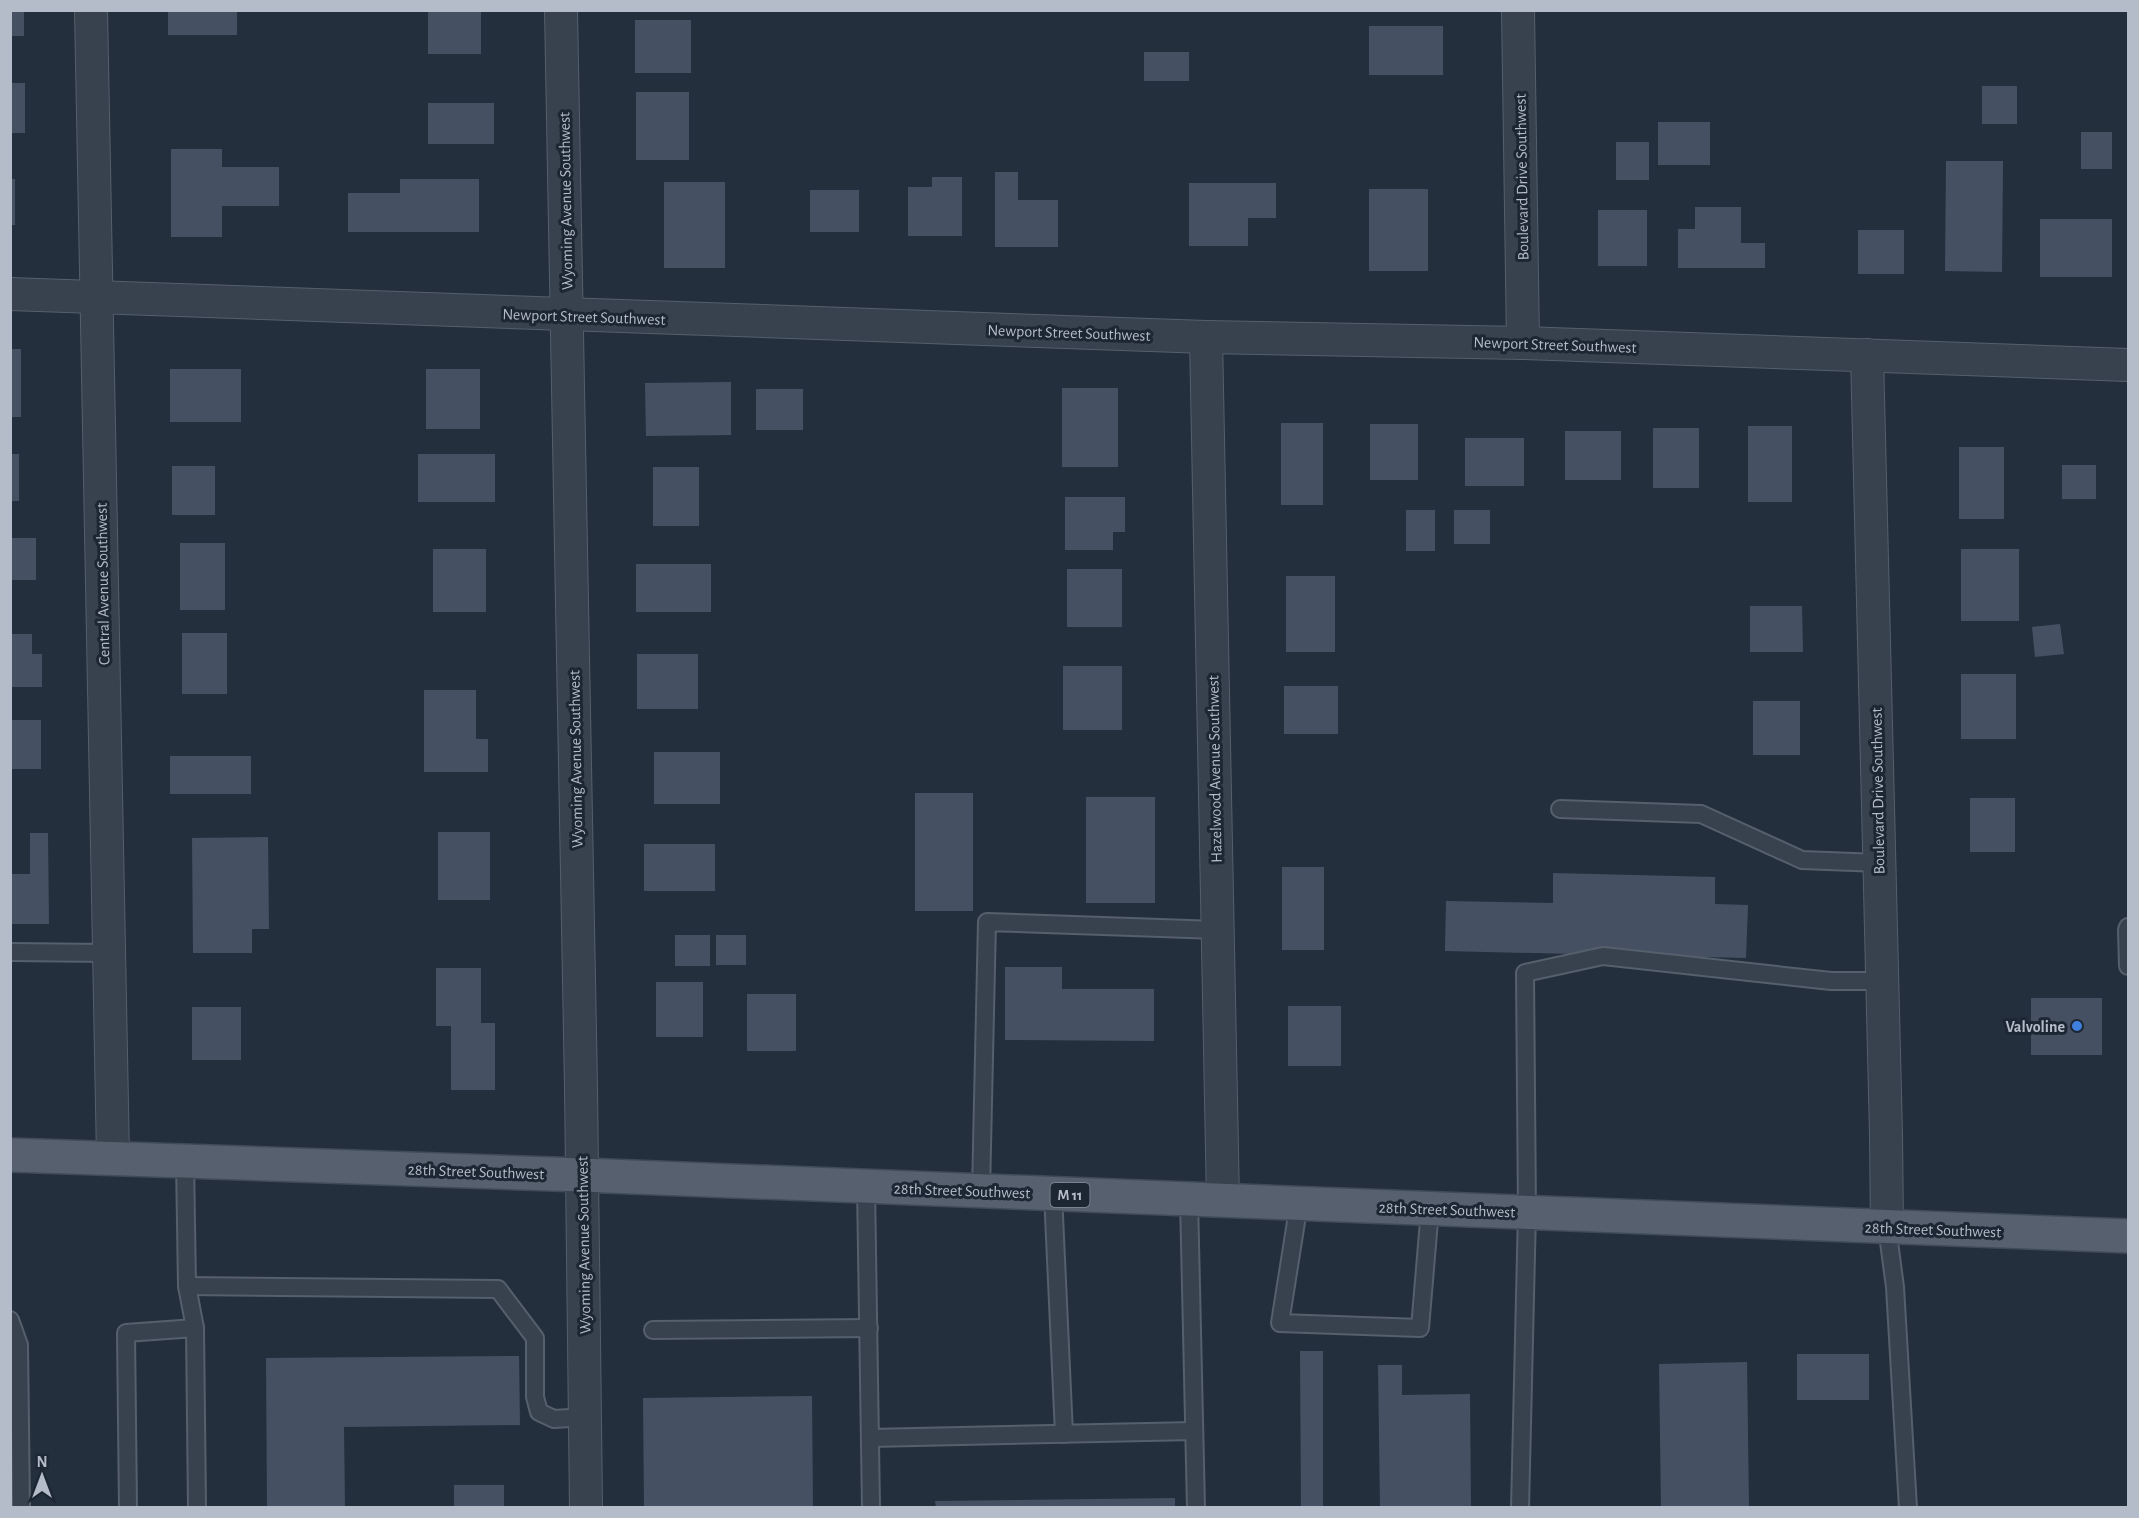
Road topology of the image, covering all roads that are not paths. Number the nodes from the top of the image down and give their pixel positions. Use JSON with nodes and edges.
{"nodes":[{"id":1,"x":91,"y":10,"type":"edge"},
{"id":2,"x":561,"y":10,"type":"edge"},
{"id":3,"x":1518,"y":10,"type":"edge"},
{"id":4,"x":10,"y":294,"type":"edge"},
{"id":5,"x":97,"y":297,"type":"junction"},
{"id":6,"x":567,"y":315,"type":"junction"},
{"id":7,"x":1206,"y":337,"type":"junction"},
{"id":8,"x":1523,"y":342,"type":"junction"},
{"id":9,"x":1867,"y":355,"type":"junction"},
{"id":10,"x":2128,"y":364,"type":"edge"},
{"id":11,"x":1560,"y":809,"type":"dead end"},
{"id":12,"x":1879,"y":863,"type":"junction"},
{"id":13,"x":2128,"y":927,"type":"edge"},
{"id":14,"x":1218,"y":930,"type":"junction"},
{"id":15,"x":10,"y":952,"type":"edge"},
{"id":16,"x":109,"y":953,"type":"junction"},
{"id":17,"x":2128,"y":966,"type":"edge"},
{"id":18,"x":1882,"y":981,"type":"junction"},
{"id":19,"x":10,"y":1155,"type":"edge"},
{"id":20,"x":113,"y":1158,"type":"junction"},
{"id":21,"x":184,"y":1161,"type":"junction"},
{"id":22,"x":582,"y":1175,"type":"junction"},
{"id":23,"x":866,"y":1186,"type":"junction"},
{"id":24,"x":981,"y":1191,"type":"junction"},
{"id":25,"x":1053,"y":1194,"type":"junction"},
{"id":26,"x":1188,"y":1199,"type":"junction"},
{"id":27,"x":1224,"y":1201,"type":"junction"},
{"id":28,"x":1299,"y":1203,"type":"junction"},
{"id":29,"x":1430,"y":1209,"type":"junction"},
{"id":30,"x":1527,"y":1212,"type":"junction"},
{"id":31,"x":1887,"y":1227,"type":"junction"},
{"id":32,"x":2128,"y":1236,"type":"edge"},
{"id":33,"x":187,"y":1286,"type":"junction"},
{"id":34,"x":10,"y":1320,"type":"edge"},
{"id":35,"x":195,"y":1328,"type":"junction"},
{"id":36,"x":868,"y":1328,"type":"junction"},
{"id":37,"x":653,"y":1330,"type":"dead end"},
{"id":38,"x":585,"y":1417,"type":"junction"},
{"id":39,"x":1194,"y":1431,"type":"junction"},
{"id":40,"x":1064,"y":1434,"type":"junction"},
{"id":41,"x":870,"y":1438,"type":"junction"},
{"id":42,"x":21,"y":1508,"type":"edge"},
{"id":43,"x":128,"y":1508,"type":"edge"},
{"id":44,"x":197,"y":1508,"type":"edge"},
{"id":45,"x":586,"y":1508,"type":"edge"},
{"id":46,"x":871,"y":1508,"type":"edge"},
{"id":47,"x":1196,"y":1508,"type":"edge"},
{"id":48,"x":1520,"y":1508,"type":"edge"},
{"id":49,"x":1908,"y":1508,"type":"edge"}],
"edges":[{"from":1,"to":5,"type":"street","name":"Central Avenue Southwest"},
{"from":2,"to":6,"type":"street","name":"Wyoming Avenue Southwest"},
{"from":3,"to":8,"type":"street","name":"Boulevard Drive Southwest"},
{"from":4,"to":5,"type":"street","name":"Newport Street Southwest"},
{"from":5,"to":6,"type":"street","name":"Newport Street Southwest"},
{"from":5,"to":16,"type":"street","name":"Central Avenue Southwest"},
{"from":6,"to":7,"type":"street","name":"Newport Street Southwest"},
{"from":6,"to":22,"type":"street","name":"Wyoming Avenue Southwest"},
{"from":7,"to":8,"type":"street","name":"Newport Street Southwest"},
{"from":7,"to":14,"type":"street","name":"Hazelwood Avenue Southwest"},
{"from":8,"to":9,"type":"street","name":"Newport Street Southwest"},
{"from":9,"to":10,"type":"street","name":"Newport Street Southwest"},
{"from":9,"to":12,"type":"street","name":"Boulevard Drive Southwest"},
{"from":11,"to":12,"type":"lane"},
{"from":12,"to":18,"type":"street","name":"Boulevard Drive Southwest"},
{"from":13,"to":17,"type":"lane"},
{"from":14,"to":24,"type":"lane"},
{"from":14,"to":27,"type":"street","name":"Hazelwood Avenue Southwest"},
{"from":15,"to":16,"type":"lane"},
{"from":16,"to":20,"type":"street","name":"Central Avenue Southwest"},
{"from":18,"to":30,"type":"lane"},
{"from":18,"to":31,"type":"street","name":"Boulevard Drive Southwest"},
{"from":19,"to":20,"type":"main road","name":"28th Street Southwest","number":"M 11"},
{"from":20,"to":21,"type":"main road","name":"28th Street Southwest","number":"M 11"},
{"from":21,"to":22,"type":"main road","name":"28th Street Southwest","number":"M 11"},
{"from":21,"to":33,"type":"lane"},
{"from":22,"to":23,"type":"main road","name":"28th Street Southwest","number":"M 11"},
{"from":22,"to":38,"type":"street","name":"Wyoming Avenue Southwest"},
{"from":23,"to":24,"type":"main road","name":"28th Street Southwest","number":"M 11"},
{"from":23,"to":36,"type":"lane"},
{"from":24,"to":25,"type":"main road","name":"28th Street Southwest","number":"M 11"},
{"from":25,"to":26,"type":"main road","name":"28th Street Southwest","number":"M 11"},
{"from":25,"to":40,"type":"lane"},
{"from":26,"to":27,"type":"main road","name":"28th Street Southwest","number":"M 11"},
{"from":26,"to":39,"type":"lane"},
{"from":27,"to":28,"type":"main road","name":"28th Street Southwest","number":"M 11"},
{"from":28,"to":29,"type":"main road","name":"28th Street Southwest","number":"M 11"},
{"from":28,"to":29,"type":"lane"},
{"from":29,"to":30,"type":"main road","name":"28th Street Southwest","number":"M 11"},
{"from":30,"to":31,"type":"main road","name":"28th Street Southwest","number":"M 11"},
{"from":30,"to":48,"type":"lane"},
{"from":31,"to":32,"type":"main road","name":"28th Street Southwest","number":"M 11"},
{"from":31,"to":49,"type":"lane"},
{"from":33,"to":35,"type":"lane"},
{"from":33,"to":38,"type":"lane"},
{"from":34,"to":42,"type":"lane"},
{"from":35,"to":43,"type":"lane"},
{"from":35,"to":44,"type":"lane"},
{"from":36,"to":37,"type":"lane"},
{"from":36,"to":41,"type":"lane"},
{"from":38,"to":45,"type":"street","name":"Wyoming Avenue Southwest"},
{"from":39,"to":40,"type":"lane"},
{"from":39,"to":47,"type":"lane"},
{"from":40,"to":41,"type":"lane"},
{"from":41,"to":46,"type":"lane"}]}
